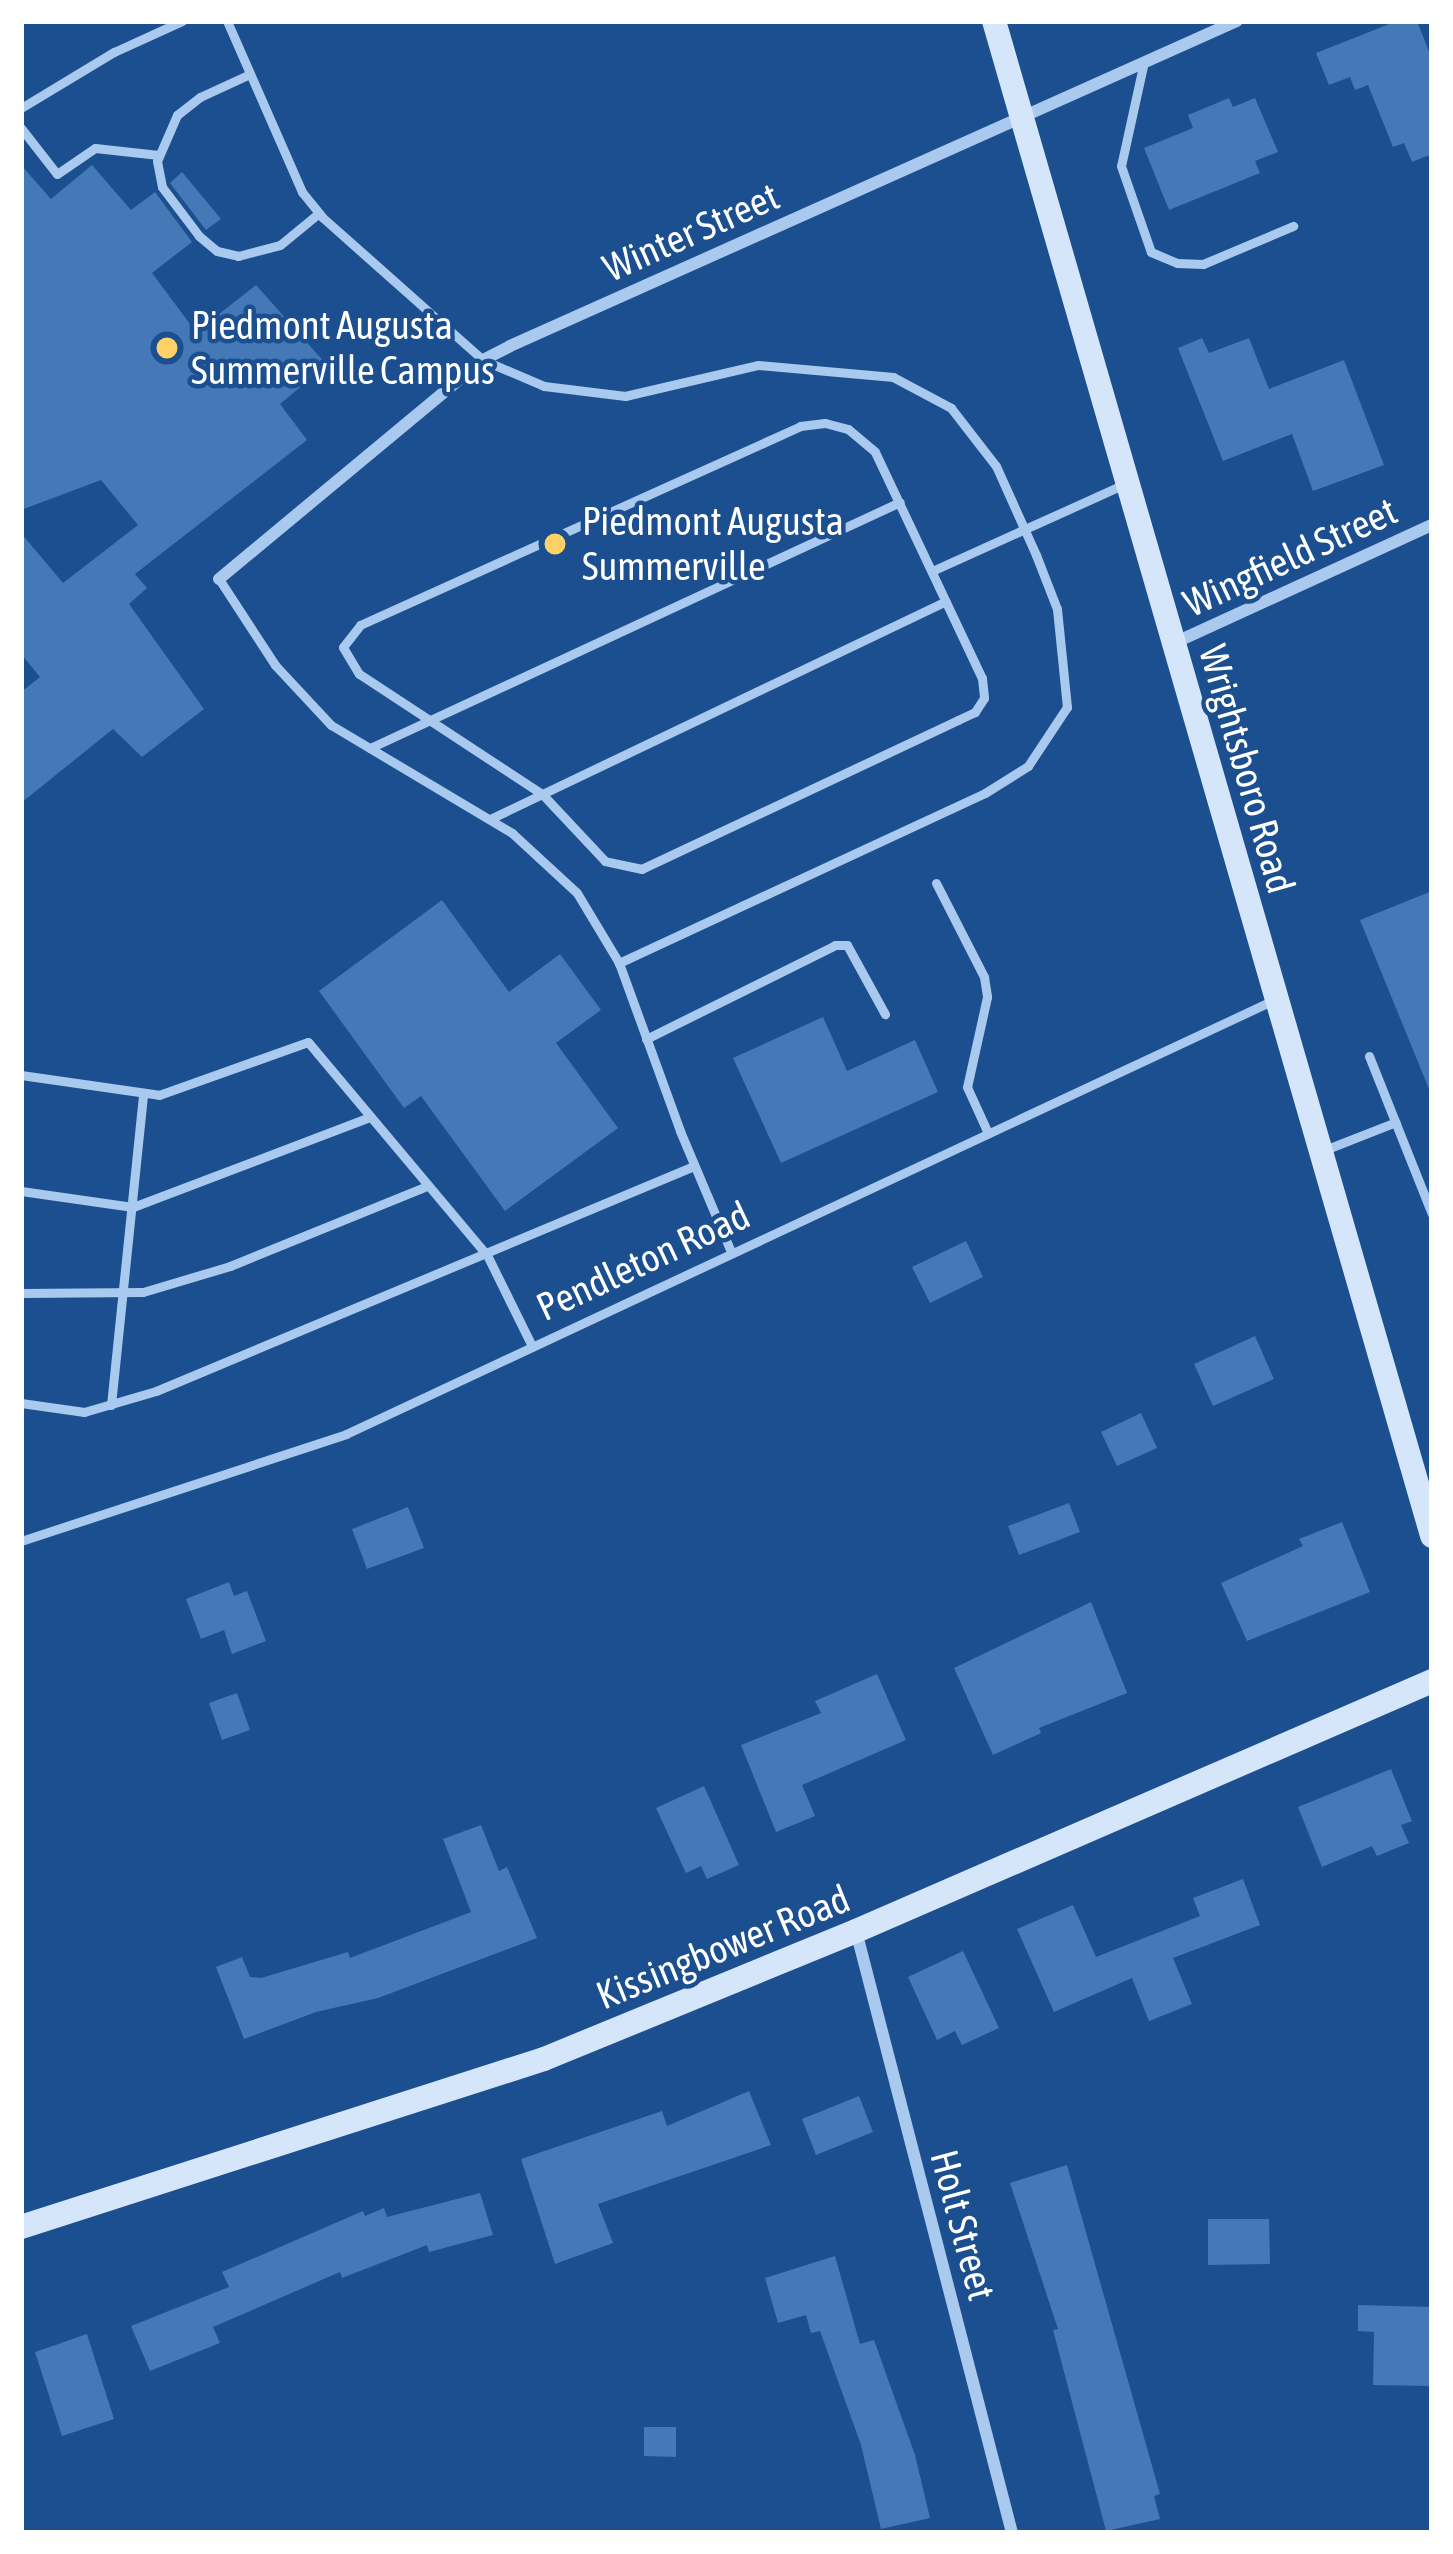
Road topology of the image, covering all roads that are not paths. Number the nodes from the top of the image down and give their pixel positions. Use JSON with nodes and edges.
{"nodes":[{"id":1,"x":182,"y":21,"type":"edge"},
{"id":2,"x":227,"y":21,"type":"edge"},
{"id":3,"x":994,"y":21,"type":"edge"},
{"id":4,"x":1237,"y":21,"type":"edge"},
{"id":5,"x":1143,"y":66,"type":"junction"},
{"id":6,"x":250,"y":74,"type":"junction"},
{"id":7,"x":21,"y":108,"type":"edge"},
{"id":8,"x":1022,"y":117,"type":"junction"},
{"id":9,"x":21,"y":128,"type":"edge"},
{"id":10,"x":159,"y":155,"type":"junction"},
{"id":11,"x":319,"y":213,"type":"junction"},
{"id":12,"x":1294,"y":226,"type":"dead end"},
{"id":13,"x":483,"y":360,"type":"junction"},
{"id":14,"x":1127,"y":483,"type":"junction"},
{"id":15,"x":900,"y":502,"type":"junction"},
{"id":16,"x":1432,"y":525,"type":"edge"},
{"id":17,"x":1024,"y":528,"type":"junction"},
{"id":18,"x":932,"y":571,"type":"junction"},
{"id":19,"x":219,"y":579,"type":"joint"},
{"id":20,"x":946,"y":602,"type":"junction"},
{"id":21,"x":1174,"y":644,"type":"junction"},
{"id":22,"x":428,"y":721,"type":"junction"},
{"id":23,"x":370,"y":748,"type":"junction"},
{"id":24,"x":542,"y":794,"type":"junction"},
{"id":25,"x":490,"y":820,"type":"junction"},
{"id":26,"x":935,"y":883,"type":"dead end"},
{"id":27,"x":620,"y":963,"type":"junction"},
{"id":28,"x":1276,"y":999,"type":"junction"},
{"id":29,"x":885,"y":1014,"type":"dead end"},
{"id":30,"x":646,"y":1039,"type":"junction"},
{"id":31,"x":1370,"y":1056,"type":"dead end"},
{"id":32,"x":21,"y":1075,"type":"edge"},
{"id":33,"x":143,"y":1093,"type":"junction"},
{"id":34,"x":370,"y":1117,"type":"junction"},
{"id":35,"x":1396,"y":1122,"type":"junction"},
{"id":36,"x":988,"y":1133,"type":"junction"},
{"id":37,"x":1321,"y":1151,"type":"junction"},
{"id":38,"x":694,"y":1166,"type":"junction"},
{"id":39,"x":427,"y":1186,"type":"junction"},
{"id":40,"x":21,"y":1191,"type":"edge"},
{"id":41,"x":133,"y":1207,"type":"junction"},
{"id":42,"x":1432,"y":1214,"type":"edge"},
{"id":43,"x":731,"y":1252,"type":"junction"},
{"id":44,"x":487,"y":1255,"type":"junction"},
{"id":45,"x":21,"y":1293,"type":"edge"},
{"id":46,"x":122,"y":1293,"type":"junction"},
{"id":47,"x":532,"y":1346,"type":"junction"},
{"id":48,"x":21,"y":1403,"type":"edge"},
{"id":49,"x":111,"y":1405,"type":"junction"},
{"id":50,"x":1432,"y":1536,"type":"edge"},
{"id":51,"x":21,"y":1541,"type":"edge"},
{"id":52,"x":1432,"y":1681,"type":"edge"},
{"id":53,"x":856,"y":1931,"type":"junction"},
{"id":54,"x":21,"y":2227,"type":"edge"},
{"id":55,"x":1012,"y":2533,"type":"edge"}],
"edges":[{"from":1,"to":7,"type":"lane"},
{"from":2,"to":6,"type":"lane"},
{"from":3,"to":8,"type":"main road","name":"Wrightsboro Road"},
{"from":4,"to":5,"type":"street","name":"Winter Street"},
{"from":5,"to":8,"type":"street","name":"Winter Street"},
{"from":5,"to":12,"type":"lane"},
{"from":6,"to":10,"type":"lane"},
{"from":6,"to":11,"type":"lane"},
{"from":8,"to":13,"type":"street","name":"Winter Street"},
{"from":8,"to":14,"type":"main road","name":"Wrightsboro Road"},
{"from":9,"to":10,"type":"lane"},
{"from":10,"to":11,"type":"lane"},
{"from":11,"to":13,"type":"lane"},
{"from":13,"to":17,"type":"lane"},
{"from":13,"to":19,"type":"street","name":"Winter Street"},
{"from":14,"to":17,"type":"lane"},
{"from":14,"to":21,"type":"main road","name":"Wrightsboro Road"},
{"from":15,"to":18,"type":"lane"},
{"from":15,"to":22,"type":"lane"},
{"from":15,"to":22,"type":"lane"},
{"from":16,"to":21,"type":"street","name":"Wingfield Street"},
{"from":17,"to":18,"type":"lane"},
{"from":17,"to":27,"type":"lane"},
{"from":18,"to":20,"type":"lane"},
{"from":19,"to":23,"type":"lane"},
{"from":20,"to":24,"type":"lane"},
{"from":20,"to":24,"type":"lane"},
{"from":21,"to":28,"type":"main road","name":"Wrightsboro Road"},
{"from":22,"to":23,"type":"lane"},
{"from":22,"to":24,"type":"lane"},
{"from":23,"to":25,"type":"lane"},
{"from":24,"to":25,"type":"lane"},
{"from":25,"to":27,"type":"lane"},
{"from":26,"to":36,"type":"lane"},
{"from":27,"to":30,"type":"lane"},
{"from":28,"to":36,"type":"lane","name":"Pendleton Road"},
{"from":28,"to":37,"type":"main road","name":"Wrightsboro Road"},
{"from":29,"to":30,"type":"lane"},
{"from":30,"to":38,"type":"lane"},
{"from":31,"to":35,"type":"lane"},
{"from":32,"to":33,"type":"lane"},
{"from":33,"to":34,"type":"lane"},
{"from":33,"to":41,"type":"lane"},
{"from":34,"to":39,"type":"lane"},
{"from":34,"to":41,"type":"lane"},
{"from":35,"to":37,"type":"lane"},
{"from":35,"to":42,"type":"lane"},
{"from":36,"to":43,"type":"lane","name":"Pendleton Road"},
{"from":37,"to":50,"type":"main road","name":"Wrightsboro Road"},
{"from":38,"to":43,"type":"lane"},
{"from":38,"to":44,"type":"lane"},
{"from":39,"to":44,"type":"lane"},
{"from":39,"to":46,"type":"lane"},
{"from":40,"to":41,"type":"lane"},
{"from":41,"to":46,"type":"lane"},
{"from":43,"to":47,"type":"lane","name":"Pendleton Road"},
{"from":44,"to":47,"type":"lane"},
{"from":44,"to":49,"type":"lane"},
{"from":45,"to":46,"type":"lane"},
{"from":46,"to":49,"type":"lane"},
{"from":47,"to":51,"type":"lane","name":"Pendleton Road"},
{"from":48,"to":49,"type":"lane"},
{"from":52,"to":53,"type":"main road","name":"Kissingbower Road"},
{"from":53,"to":54,"type":"main road","name":"Kissingbower Road"},
{"from":53,"to":55,"type":"street","name":"Holt Street"}]}
